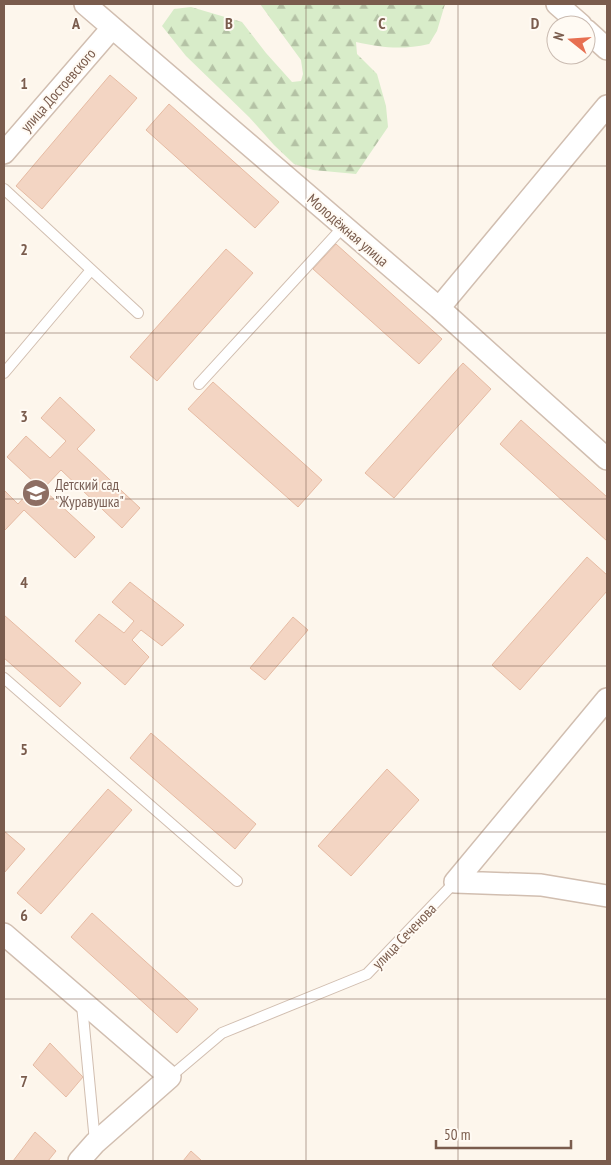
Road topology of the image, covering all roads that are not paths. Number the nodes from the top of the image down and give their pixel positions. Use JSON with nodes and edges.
{"nodes":[{"id":1,"x":86,"y":4,"type":"edge"},
{"id":2,"x":557,"y":4,"type":"edge"},
{"id":3,"x":570,"y":15,"type":"edge"},
{"id":4,"x":112,"y":28,"type":"junction"},
{"id":5,"x":596,"y":39,"type":"edge"},
{"id":6,"x":607,"y":49,"type":"edge"},
{"id":7,"x":607,"y":106,"type":"edge"},
{"id":8,"x":4,"y":153,"type":"edge"},
{"id":9,"x":4,"y":189,"type":"edge"},
{"id":10,"x":344,"y":226,"type":"junction"},
{"id":11,"x":91,"y":270,"type":"junction"},
{"id":12,"x":439,"y":308,"type":"junction"},
{"id":13,"x":138,"y":313,"type":"dead end"},
{"id":14,"x":4,"y":373,"type":"edge"},
{"id":15,"x":200,"y":384,"type":"dead end"},
{"id":16,"x":607,"y":459,"type":"edge"},
{"id":17,"x":4,"y":678,"type":"edge"},
{"id":18,"x":607,"y":699,"type":"edge"},
{"id":19,"x":482,"y":849,"type":"junction"},
{"id":20,"x":237,"y":881,"type":"dead end"},
{"id":21,"x":455,"y":882,"type":"junction"},
{"id":22,"x":504,"y":883,"type":"junction"},
{"id":23,"x":607,"y":896,"type":"edge"},
{"id":24,"x":4,"y":934,"type":"edge"},
{"id":25,"x":82,"y":1001,"type":"junction"},
{"id":26,"x":170,"y":1077,"type":"junction"},
{"id":27,"x":95,"y":1143,"type":"junction"},
{"id":28,"x":79,"y":1161,"type":"edge"}],
"edges":[{"from":1,"to":4,"type":"street","name":"Молодёжная улица"},
{"from":2,"to":3,"type":"street"},
{"from":4,"to":8,"type":"street","name":"улица Достоевского"},
{"from":4,"to":10,"type":"street","name":"Молодёжная улица"},
{"from":5,"to":6,"type":"street"},
{"from":7,"to":12,"type":"street"},
{"from":9,"to":11,"type":"lane"},
{"from":10,"to":12,"type":"street","name":"Молодёжная улица"},
{"from":10,"to":15,"type":"lane"},
{"from":11,"to":13,"type":"lane"},
{"from":11,"to":14,"type":"lane"},
{"from":12,"to":16,"type":"street","name":"Молодёжная улица"},
{"from":17,"to":20,"type":"lane"},
{"from":18,"to":19,"type":"street","name":"улица Сеченова"},
{"from":19,"to":21,"type":"street","name":"улица Сеченова"},
{"from":19,"to":22,"type":"street"},
{"from":21,"to":22,"type":"street"},
{"from":21,"to":26,"type":"lane","name":"улица Сеченова"},
{"from":22,"to":23,"type":"street"},
{"from":24,"to":25,"type":"street"},
{"from":25,"to":26,"type":"street"},
{"from":25,"to":27,"type":"lane"},
{"from":26,"to":27,"type":"street","name":"улица Сеченова"},
{"from":27,"to":28,"type":"street","name":"улица Сеченова"}]}
